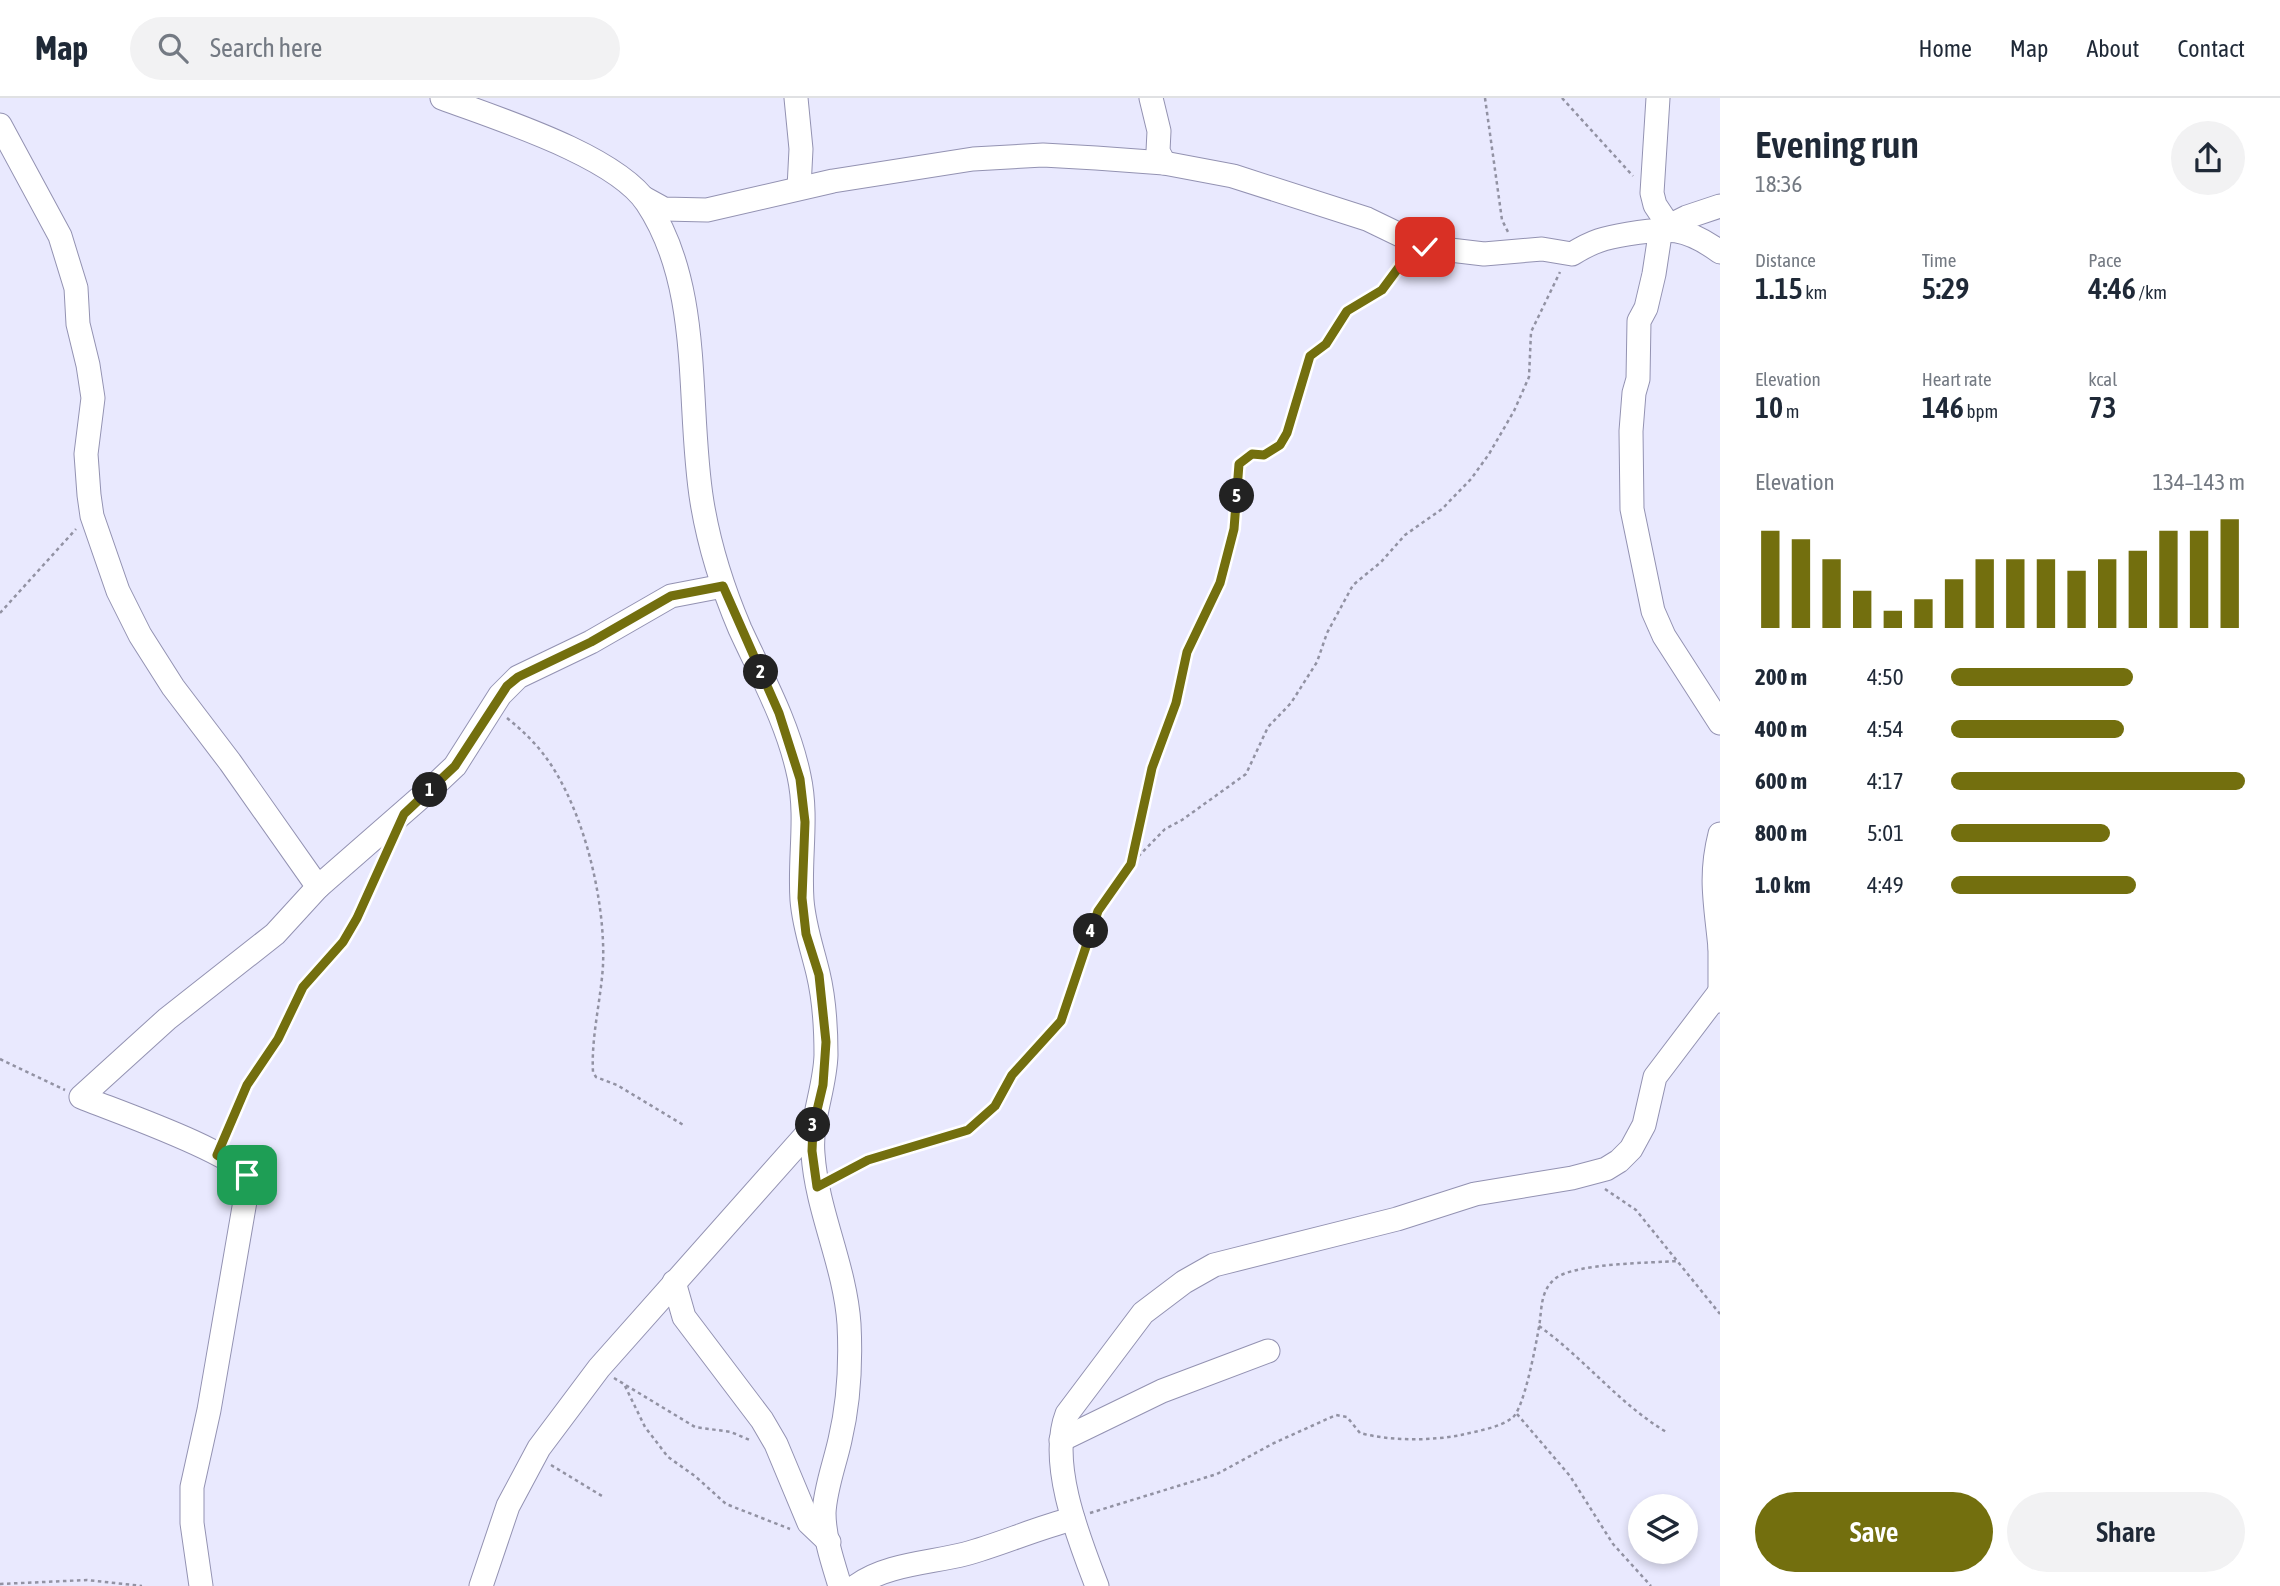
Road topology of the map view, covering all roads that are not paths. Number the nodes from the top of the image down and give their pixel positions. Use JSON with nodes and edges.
{"nodes":[{"id":1,"x":442,"y":98,"type":"edge"},
{"id":2,"x":796,"y":98,"type":"edge"},
{"id":3,"x":1151,"y":98,"type":"edge"},
{"id":4,"x":1658,"y":98,"type":"edge"},
{"id":5,"x":0,"y":125,"type":"edge"},
{"id":6,"x":1164,"y":163,"type":"junction"},
{"id":7,"x":799,"y":188,"type":"junction"},
{"id":8,"x":644,"y":198,"type":"junction"},
{"id":9,"x":1720,"y":206,"type":"edge"},
{"id":10,"x":1666,"y":228,"type":"junction"},
{"id":11,"x":1720,"y":252,"type":"edge"},
{"id":12,"x":723,"y":586,"type":"junction"},
{"id":13,"x":1720,"y":723,"type":"edge"},
{"id":14,"x":1720,"y":834,"type":"edge"},
{"id":15,"x":318,"y":887,"type":"junction"},
{"id":16,"x":1720,"y":948,"type":"edge"},
{"id":17,"x":1719,"y":998,"type":"edge"},
{"id":18,"x":813,"y":1127,"type":"junction"},
{"id":19,"x":674,"y":1282,"type":"junction"},
{"id":20,"x":655,"y":1304,"type":"junction"},
{"id":21,"x":684,"y":1317,"type":"junction"},
{"id":22,"x":1268,"y":1351,"type":"dead end"},
{"id":23,"x":1060,"y":1440,"type":"junction"},
{"id":24,"x":1073,"y":1519,"type":"junction"},
{"id":25,"x":829,"y":1542,"type":"junction"},
{"id":26,"x":201,"y":1586,"type":"edge"},
{"id":27,"x":481,"y":1586,"type":"edge"},
{"id":28,"x":840,"y":1586,"type":"edge"},
{"id":29,"x":856,"y":1586,"type":"edge"},
{"id":30,"x":1097,"y":1586,"type":"edge"}],
"edges":[{"from":1,"to":8,"type":"street"},
{"from":2,"to":7,"type":"street"},
{"from":3,"to":6,"type":"street"},
{"from":4,"to":10,"type":"street"},
{"from":5,"to":15,"type":"street"},
{"from":6,"to":7,"type":"street"},
{"from":6,"to":10,"type":"street"},
{"from":7,"to":8,"type":"street"},
{"from":8,"to":12,"type":"street"},
{"from":9,"to":10,"type":"street"},
{"from":10,"to":11,"type":"street"},
{"from":10,"to":13,"type":"street"},
{"from":12,"to":15,"type":"street"},
{"from":12,"to":18,"type":"street"},
{"from":14,"to":16,"type":"street"},
{"from":15,"to":26,"type":"street"},
{"from":16,"to":17,"type":"street"},
{"from":17,"to":23,"type":"street"},
{"from":18,"to":19,"type":"street"},
{"from":18,"to":25,"type":"street"},
{"from":19,"to":20,"type":"street"},
{"from":19,"to":21,"type":"street"},
{"from":20,"to":21,"type":"street"},
{"from":20,"to":27,"type":"street"},
{"from":21,"to":25,"type":"street"},
{"from":22,"to":23,"type":"street"},
{"from":23,"to":24,"type":"street"},
{"from":24,"to":29,"type":"street"},
{"from":24,"to":30,"type":"street"},
{"from":25,"to":28,"type":"street"}]}
